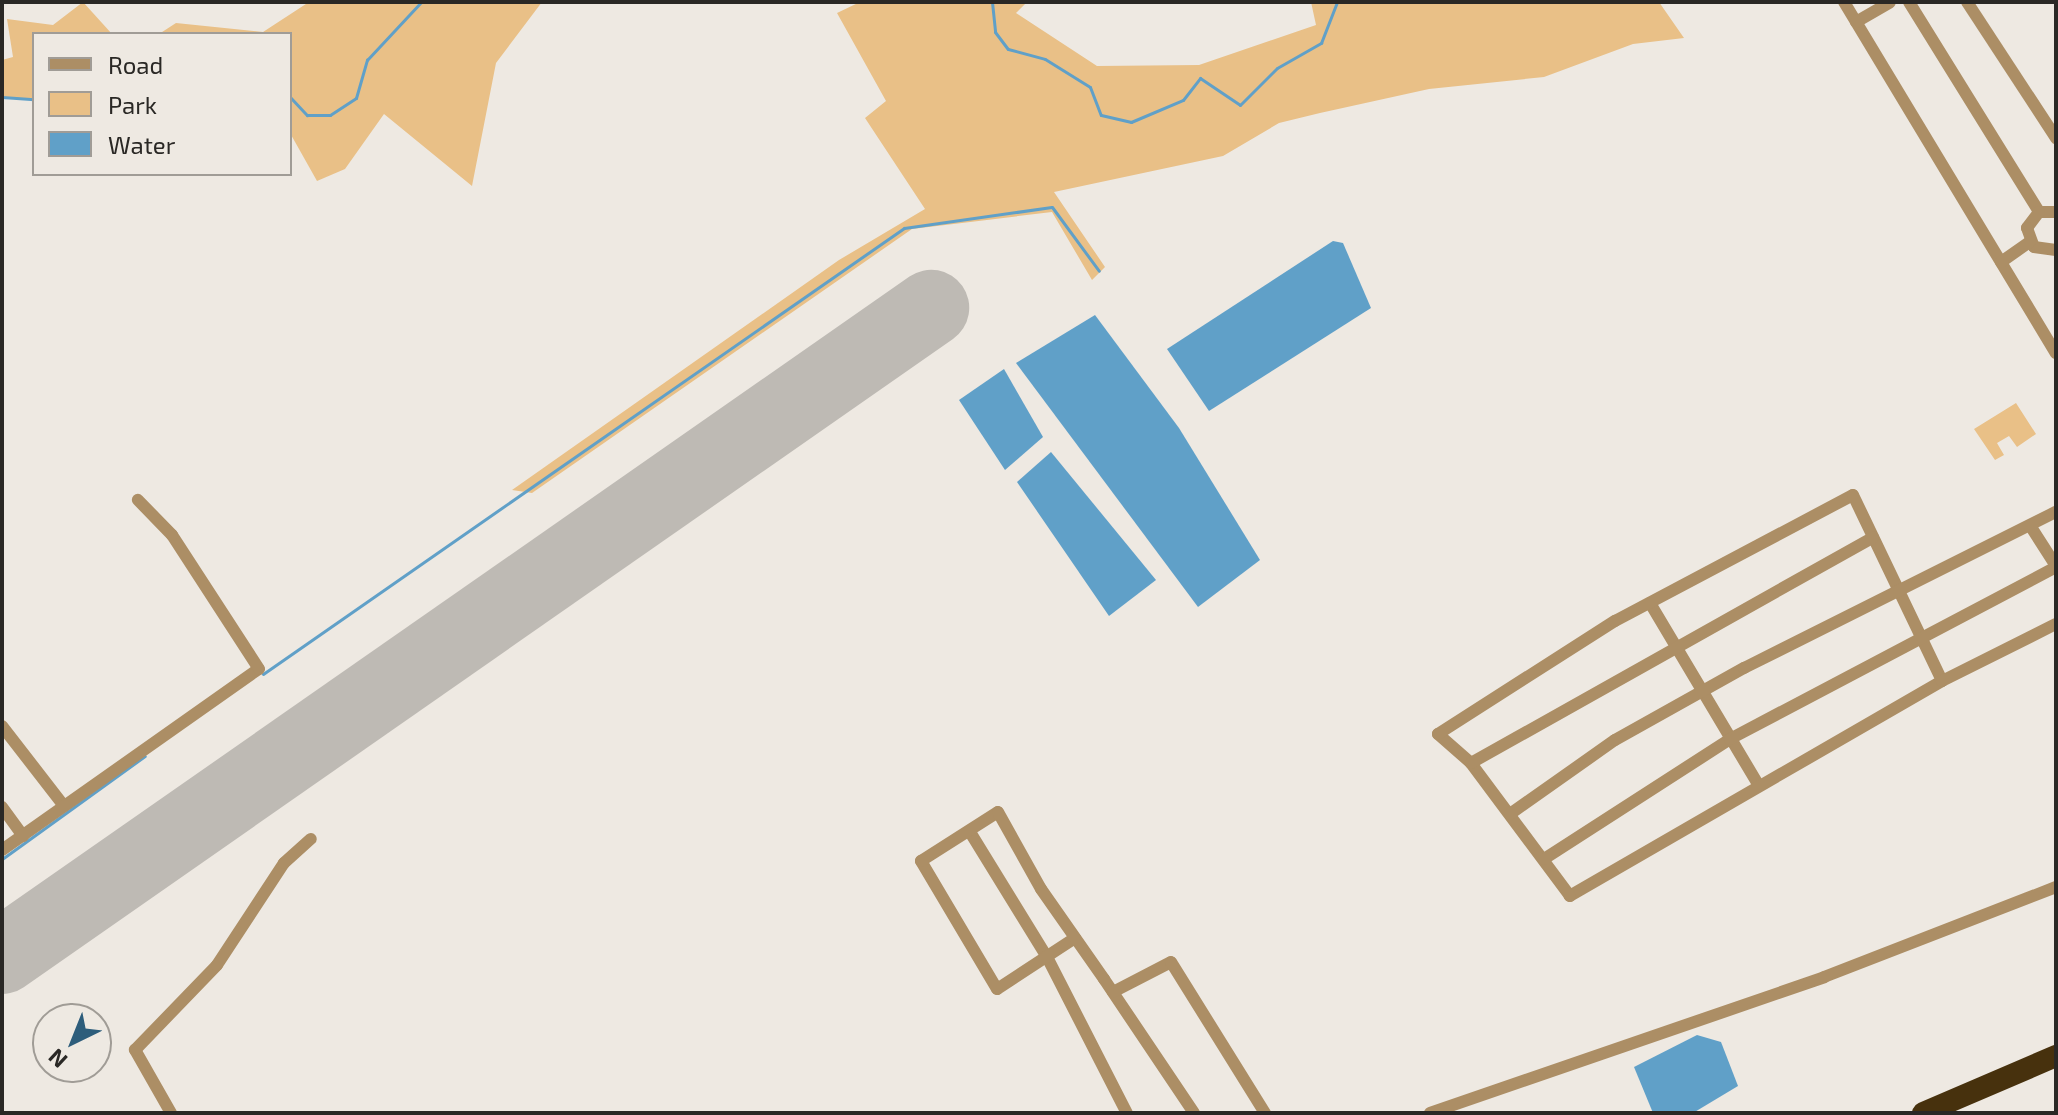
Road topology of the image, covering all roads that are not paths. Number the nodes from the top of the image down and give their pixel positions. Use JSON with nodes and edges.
{"nodes":[{"id":1,"x":1844,"y":2,"type":"edge"},
{"id":2,"x":1890,"y":2,"type":"edge"},
{"id":3,"x":1909,"y":2,"type":"edge"},
{"id":4,"x":1967,"y":2,"type":"edge"},
{"id":5,"x":1856,"y":22,"type":"junction"},
{"id":6,"x":2056,"y":138,"type":"edge"},
{"id":7,"x":2039,"y":212,"type":"junction"},
{"id":8,"x":2056,"y":212,"type":"edge"},
{"id":9,"x":2030,"y":242,"type":"junction"},
{"id":10,"x":2056,"y":250,"type":"edge"},
{"id":11,"x":2001,"y":262,"type":"junction"},
{"id":12,"x":2056,"y":353,"type":"edge"},
{"id":13,"x":138,"y":500,"type":"dead end"},
{"id":14,"x":2056,"y":512,"type":"edge"},
{"id":15,"x":2031,"y":527,"type":"junction"},
{"id":16,"x":1873,"y":537,"type":"junction"},
{"id":17,"x":2056,"y":567,"type":"edge"},
{"id":18,"x":1897,"y":586,"type":"junction"},
{"id":19,"x":1650,"y":603,"type":"junction"},
{"id":20,"x":2056,"y":624,"type":"edge"},
{"id":21,"x":1918,"y":634,"type":"junction"},
{"id":22,"x":1675,"y":644,"type":"junction"},
{"id":23,"x":1942,"y":681,"type":"junction"},
{"id":24,"x":1702,"y":693,"type":"junction"},
{"id":25,"x":2,"y":726,"type":"edge"},
{"id":26,"x":1730,"y":739,"type":"junction"},
{"id":27,"x":1471,"y":763,"type":"junction"},
{"id":28,"x":1758,"y":784,"type":"junction"},
{"id":29,"x":64,"y":806,"type":"junction"},
{"id":30,"x":2,"y":807,"type":"edge"},
{"id":31,"x":1510,"y":814,"type":"junction"},
{"id":32,"x":970,"y":832,"type":"junction"},
{"id":33,"x":23,"y":836,"type":"junction"},
{"id":34,"x":311,"y":839,"type":"dead end"},
{"id":35,"x":2,"y":850,"type":"edge"},
{"id":36,"x":1544,"y":859,"type":"junction"},
{"id":37,"x":2056,"y":887,"type":"edge"},
{"id":38,"x":1075,"y":938,"type":"junction"},
{"id":39,"x":1047,"y":957,"type":"junction"},
{"id":40,"x":1113,"y":992,"type":"junction"},
{"id":41,"x":2056,"y":1056,"type":"edge"},
{"id":42,"x":171,"y":1113,"type":"edge"},
{"id":43,"x":1127,"y":1113,"type":"edge"},
{"id":44,"x":1194,"y":1113,"type":"edge"},
{"id":45,"x":1265,"y":1113,"type":"edge"},
{"id":46,"x":1430,"y":1113,"type":"edge"},
{"id":47,"x":1923,"y":1113,"type":"edge"}],
"edges":[{"from":1,"to":5,"type":"street"},
{"from":2,"to":5,"type":"street"},
{"from":3,"to":7,"type":"street"},
{"from":4,"to":6,"type":"street"},
{"from":5,"to":11,"type":"street"},
{"from":7,"to":8,"type":"street"},
{"from":7,"to":9,"type":"street"},
{"from":9,"to":10,"type":"street"},
{"from":9,"to":11,"type":"street"},
{"from":11,"to":12,"type":"street"},
{"from":13,"to":29,"type":"street"},
{"from":14,"to":15,"type":"street"},
{"from":15,"to":17,"type":"street"},
{"from":15,"to":18,"type":"street"},
{"from":16,"to":18,"type":"street"},
{"from":16,"to":19,"type":"street"},
{"from":16,"to":22,"type":"street"},
{"from":17,"to":21,"type":"street"},
{"from":18,"to":21,"type":"street"},
{"from":18,"to":24,"type":"street"},
{"from":19,"to":22,"type":"street"},
{"from":19,"to":27,"type":"street"},
{"from":20,"to":23,"type":"street"},
{"from":21,"to":23,"type":"street"},
{"from":21,"to":26,"type":"street"},
{"from":22,"to":24,"type":"street"},
{"from":22,"to":27,"type":"street"},
{"from":23,"to":28,"type":"street"},
{"from":24,"to":26,"type":"street"},
{"from":24,"to":31,"type":"street"},
{"from":25,"to":29,"type":"street"},
{"from":26,"to":28,"type":"street"},
{"from":26,"to":36,"type":"street"},
{"from":27,"to":31,"type":"street"},
{"from":28,"to":36,"type":"street"},
{"from":29,"to":33,"type":"street"},
{"from":30,"to":33,"type":"street"},
{"from":31,"to":36,"type":"street"},
{"from":32,"to":38,"type":"street"},
{"from":32,"to":39,"type":"street"},
{"from":32,"to":39,"type":"street"},
{"from":33,"to":35,"type":"street"},
{"from":34,"to":42,"type":"street"},
{"from":37,"to":46,"type":"street"},
{"from":38,"to":39,"type":"street"},
{"from":38,"to":40,"type":"street"},
{"from":39,"to":43,"type":"street"},
{"from":40,"to":44,"type":"street"},
{"from":40,"to":45,"type":"street"},
{"from":41,"to":47,"type":"highway"}]}
